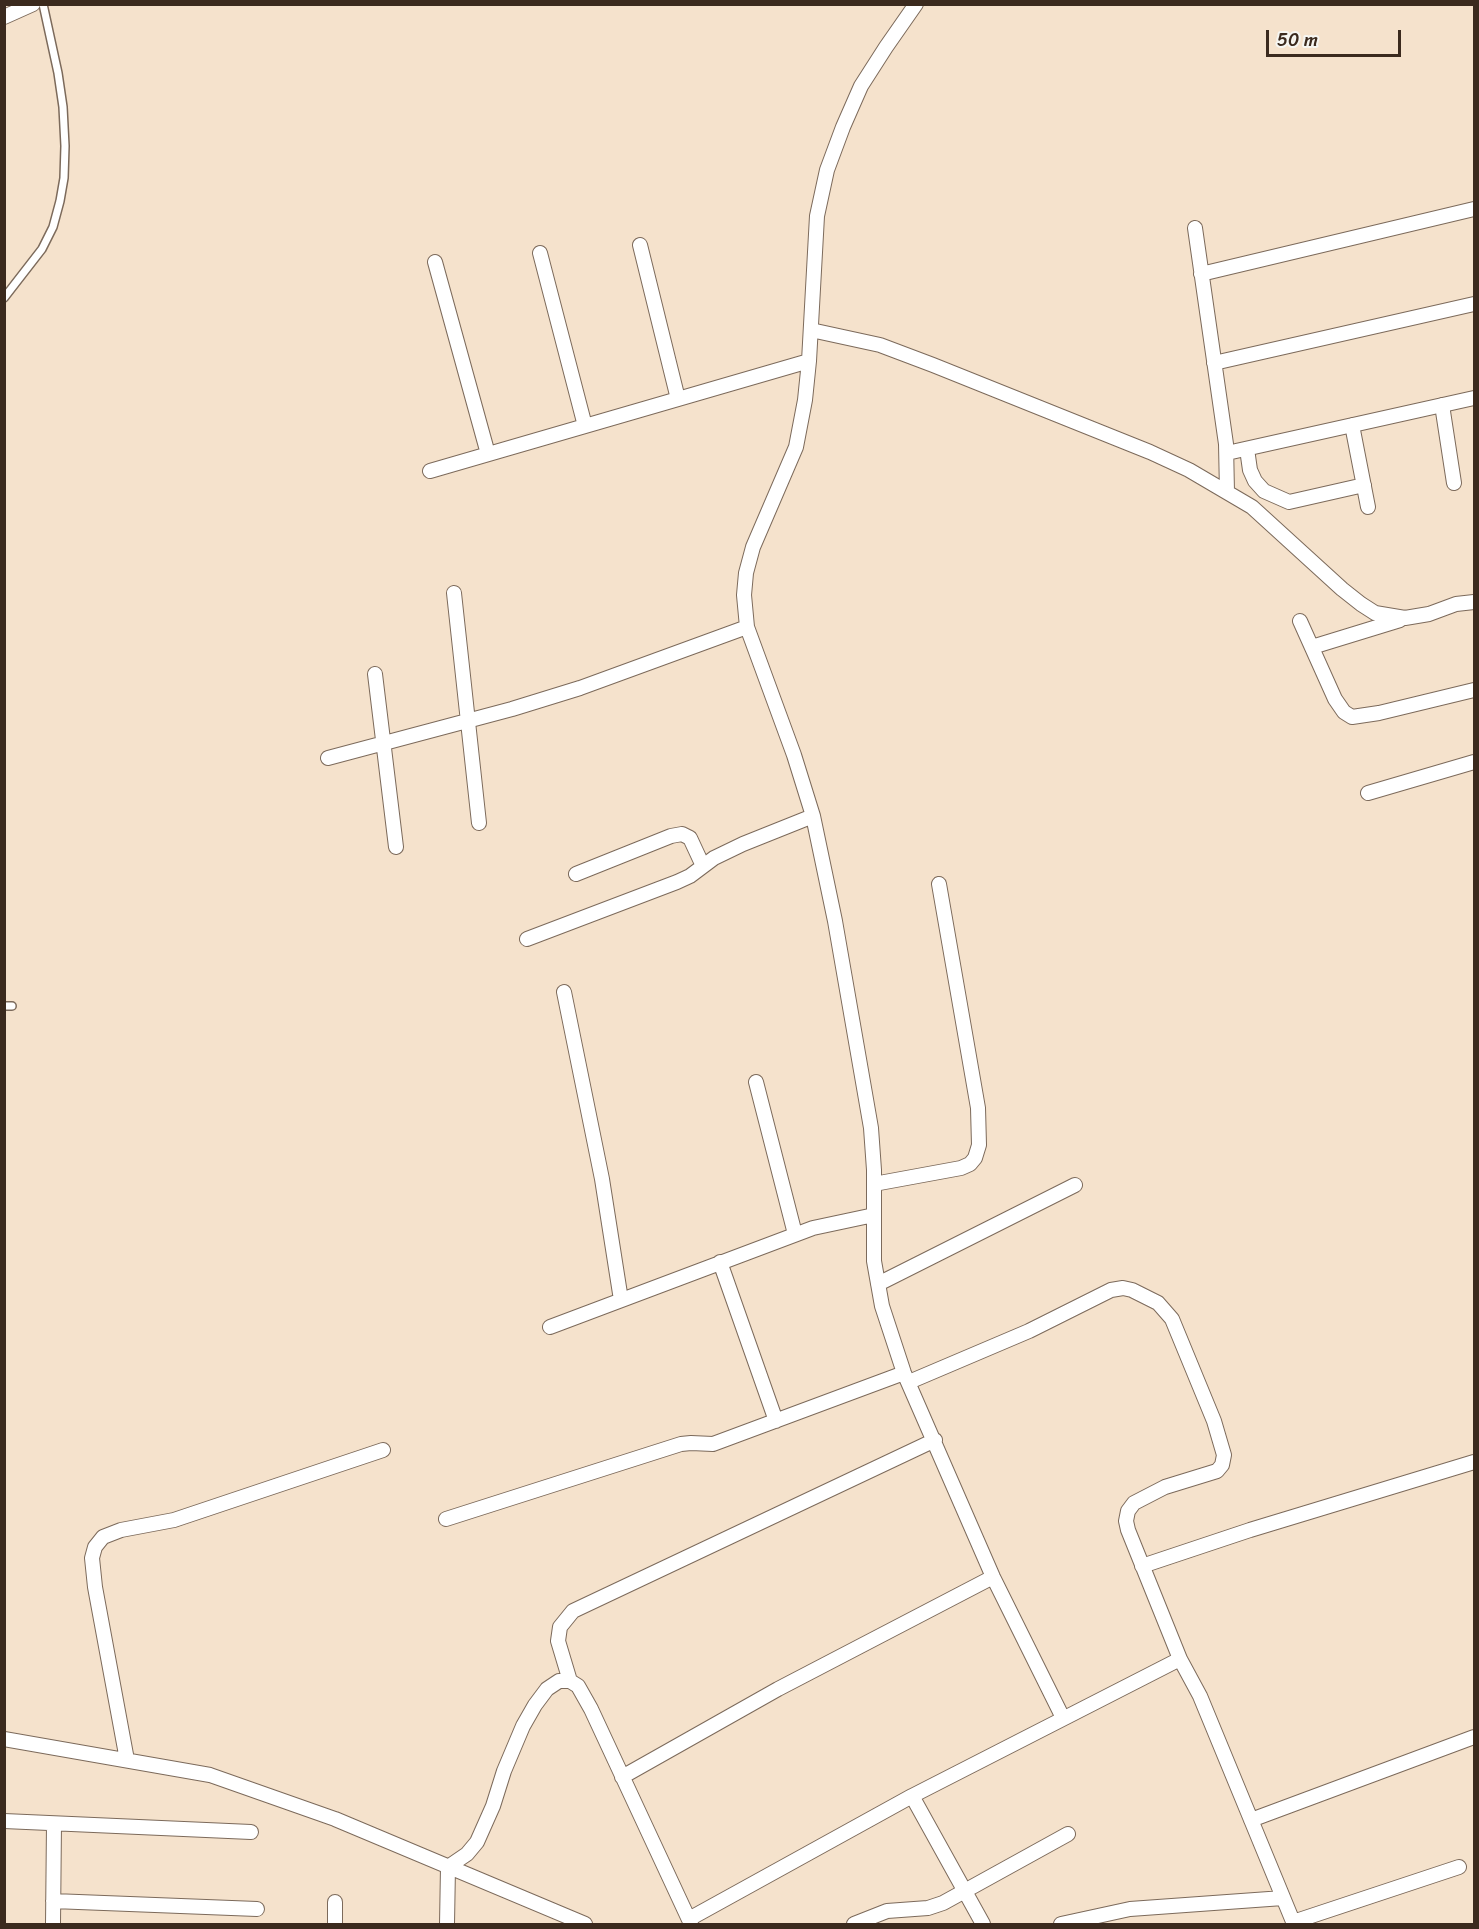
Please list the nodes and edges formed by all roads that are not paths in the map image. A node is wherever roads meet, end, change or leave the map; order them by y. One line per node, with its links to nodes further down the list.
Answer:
1 (33, 4): 4 (street)
2 (43, 4): 11 (lane)
3 (916, 4): 13 (street)
4 (4, 17)
5 (1474, 209): 10 (street)
6 (1195, 228): 10 (street)
7 (640, 245): 17 (street)
8 (540, 253): 20 (street)
9 (435, 262): 23 (street)
10 (1202, 274): 15 (street)
11 (4, 298)
12 (1474, 304): 15 (street)
13 (811, 330): 14 (street); 27 (street)
14 (809, 361): 17 (street); 33 (street)
15 (1214, 363): 22 (street)
16 (1474, 398): 18 (street)
17 (678, 399): 20 (street)
18 (1442, 405): 19 (street); 25 (street)
19 (1352, 425): 21 (street); 26 (street)
20 (585, 426): 23 (street)
21 (1247, 449): 22 (street); 26 (street)
22 (1227, 453): 27 (street)
23 (488, 454): 24 (street)
24 (430, 471)
25 (1454, 483)
26 (1364, 485): 28 (street)
27 (1227, 492): 31 (street)
28 (1368, 507)
29 (454, 593): 37 (street)
30 (1474, 602): 31 (street)
31 (1405, 618): 34 (street)
32 (1300, 621): 34 (street)
33 (747, 627): 37 (street); 42 (street)
34 (1312, 647): 36 (street)
35 (375, 674): 38 (street)
36 (1474, 690)
37 (467, 721): 38 (street); 43 (street)
38 (382, 743): 39 (street); 44 (street)
39 (328, 758)
40 (1474, 762): 41 (street)
41 (1368, 793)
42 (813, 816): 45 (street); 51 (street)
43 (478, 823)
44 (396, 847)
45 (703, 866): 46 (street); 48 (street)
46 (576, 874)
47 (939, 884): 51 (street)
48 (527, 939)
49 (564, 992): 57 (street)
50 (756, 1082): 54 (street)
51 (874, 1184): 53 (street)
52 (1075, 1185): 56 (street)
53 (874, 1215): 54 (street); 56 (street)
54 (795, 1234): 55 (street)
55 (720, 1262): 57 (street); 60 (street)
56 (878, 1284): 59 (street)
57 (621, 1300): 58 (street)
58 (550, 1327)
59 (907, 1377): 60 (street); 61 (street); 65 (street)
60 (776, 1421): 64 (street)
61 (935, 1440): 66 (street); 68 (street)
62 (383, 1450): 72 (street)
63 (1474, 1462): 65 (street)
64 (446, 1519)
65 (1142, 1566): 67 (street)
66 (993, 1577): 69 (street); 73 (street)
67 (1180, 1659): 69 (street); 75 (street)
68 (570, 1681): 73 (street); 80 (street)
69 (1063, 1718): 74 (street)
70 (1474, 1737): 75 (street)
71 (4, 1738): 72 (street)
72 (127, 1760): 80 (street)
73 (622, 1778): 88 (street)
74 (912, 1796): 82 (street); 88 (street)
75 (1251, 1820): 83 (street)
76 (4, 1821): 77 (street)
77 (54, 1824): 78 (street); 84 (street)
78 (251, 1832)
79 (1068, 1834): 82 (street)
80 (448, 1867): 87 (street); 92 (street)
81 (1459, 1867): 89 (street)
82 (964, 1891): 94 (street); 95 (street)
83 (1283, 1898): 89 (street); 96 (street)
84 (53, 1901): 86 (street); 90 (street)
85 (335, 1902): 91 (street)
86 (257, 1909)
87 (554, 1918): 93 (street)
88 (690, 1922)
89 (1294, 1923)
90 (53, 1924)
91 (335, 1924)
92 (447, 1924)
93 (585, 1924)
94 (854, 1924)
95 (983, 1924)
96 (1061, 1924)

